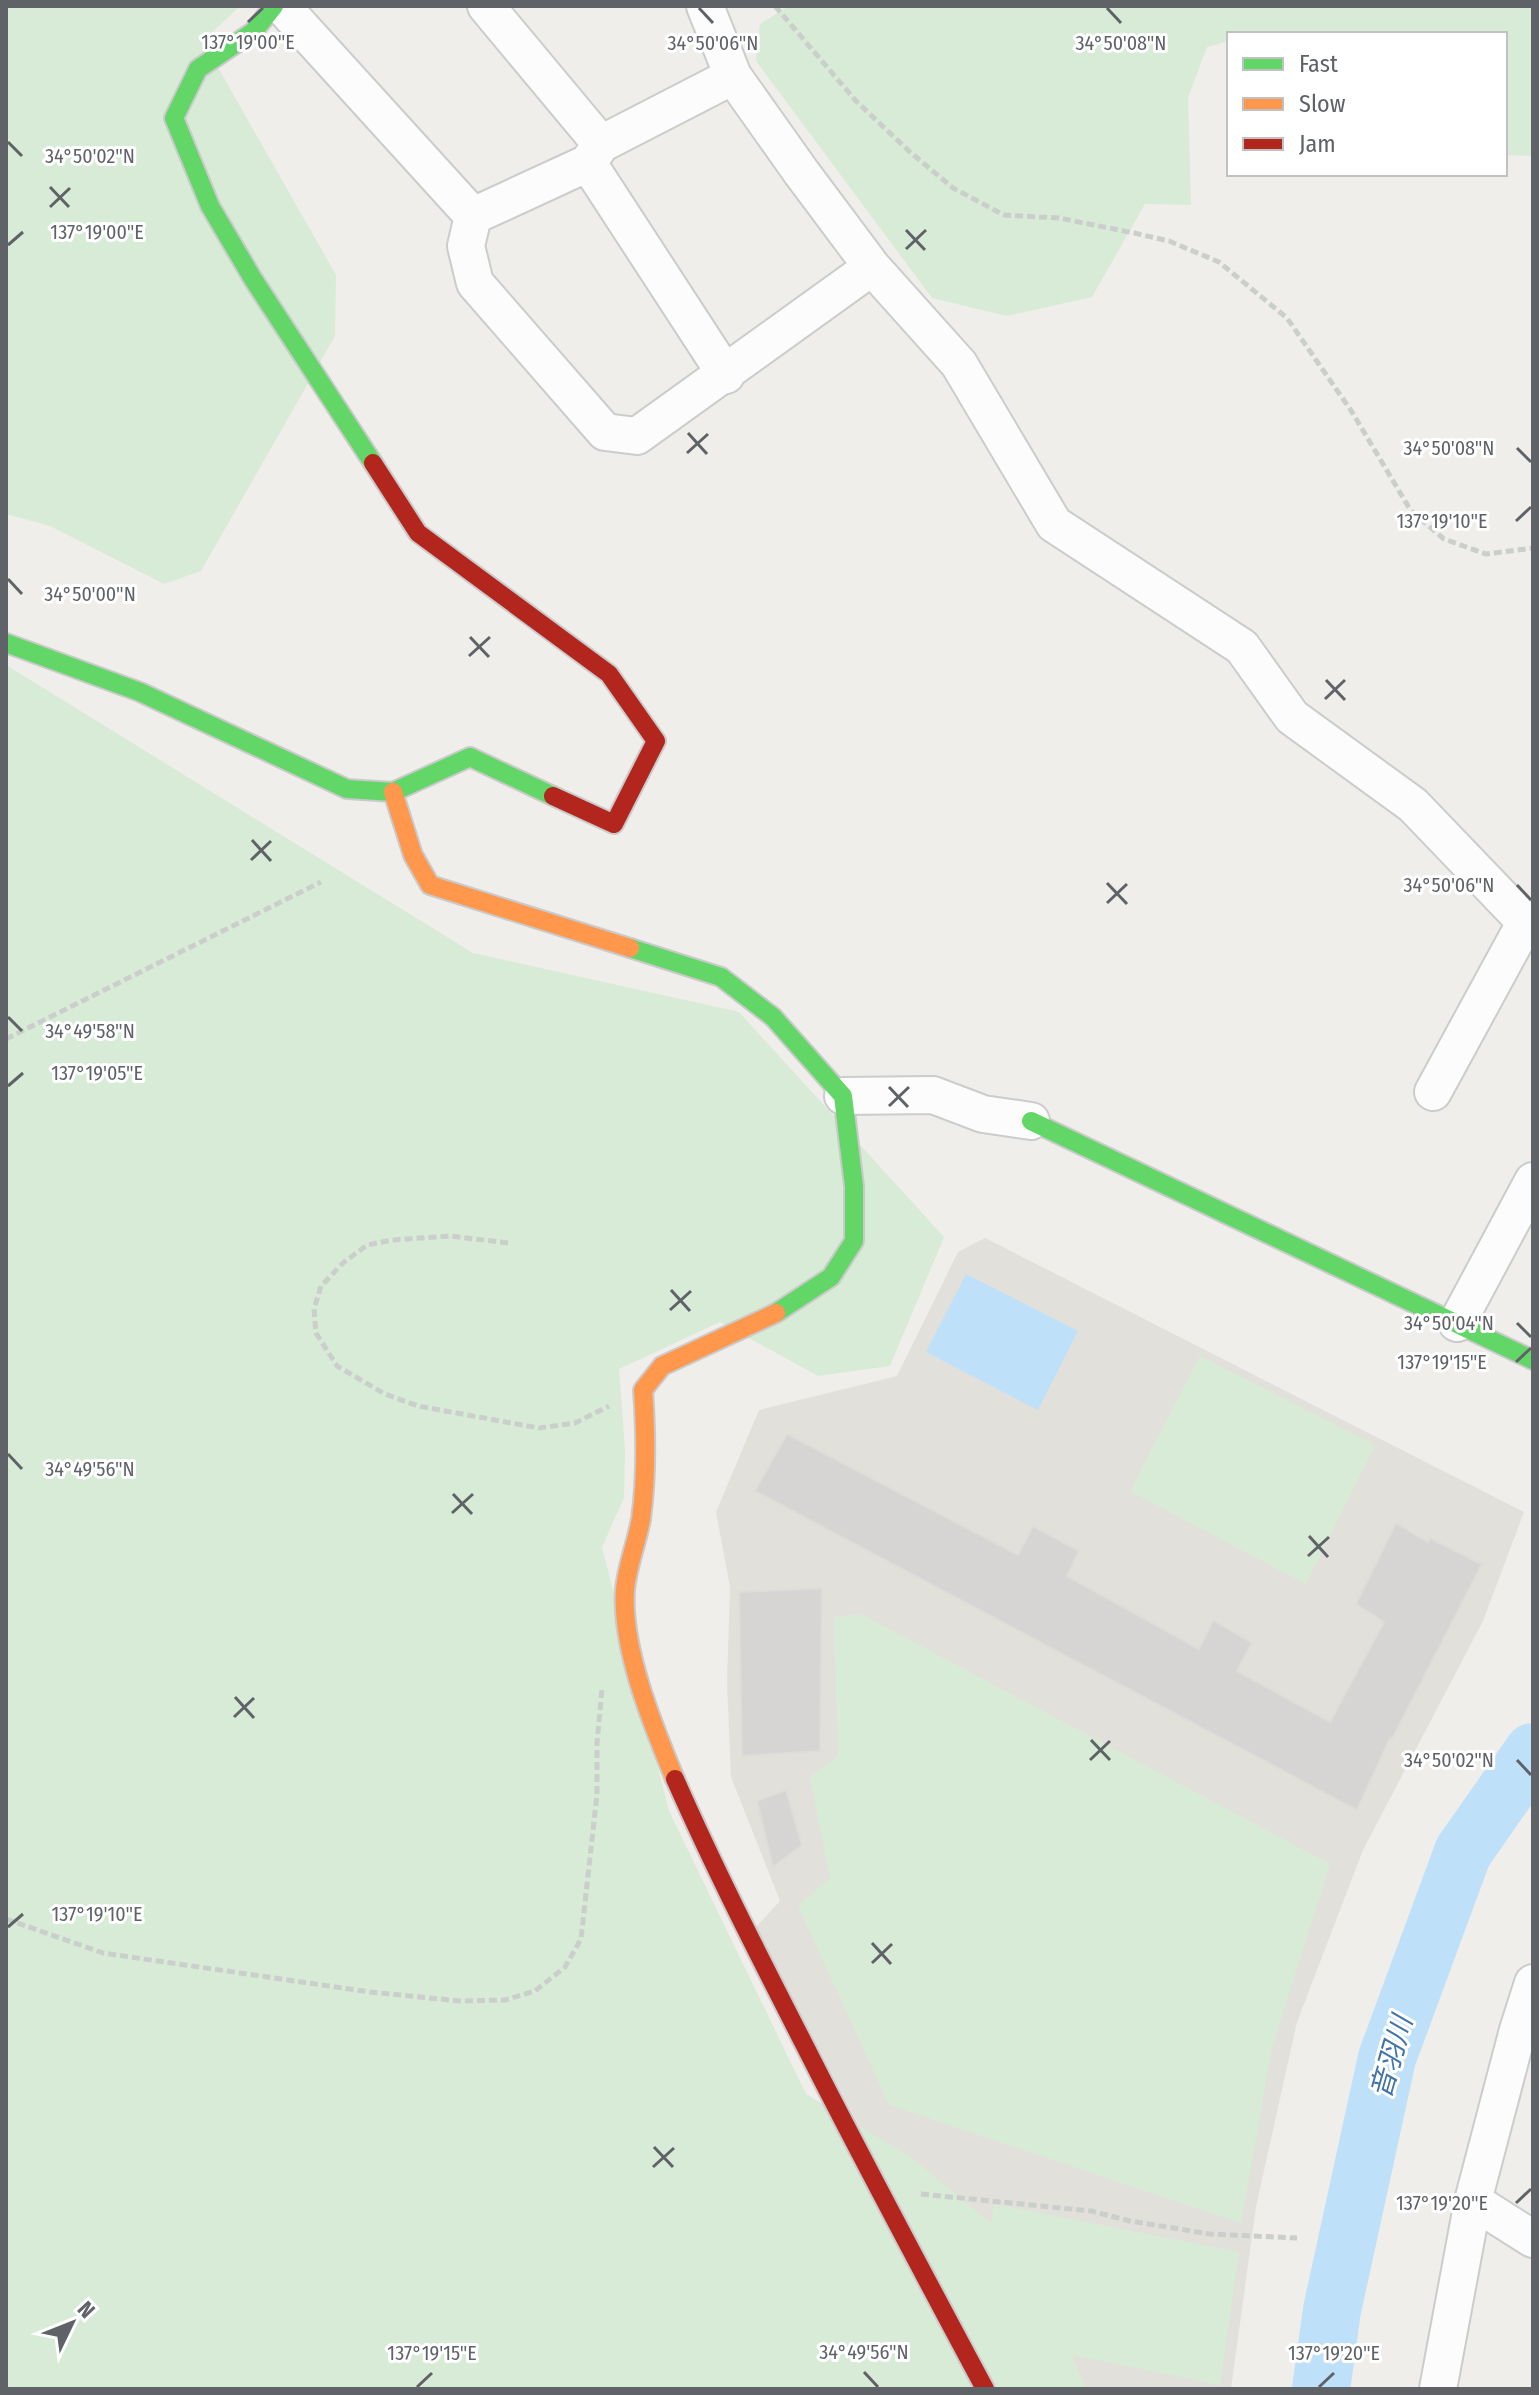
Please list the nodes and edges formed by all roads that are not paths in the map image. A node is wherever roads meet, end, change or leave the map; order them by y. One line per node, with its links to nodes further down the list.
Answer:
1 (274, 6): 11 (street)
2 (282, 6): 7 (street)
3 (486, 6): 6 (street)
4 (705, 6): 5 (street)
5 (733, 76): 6 (street); 8 (street)
6 (595, 153): 7 (street); 9 (street)
7 (473, 216): 9 (street)
8 (872, 267): 9 (street); 12 (street)
9 (726, 375)
10 (6, 643): 11 (street)
11 (393, 792): 14 (street)
12 (1529, 927): 13 (street)
13 (1433, 1092)
14 (843, 1096): 15 (street); 24 (street)
15 (1031, 1121): 17 (street)
16 (1533, 1181): 17 (street)
17 (1457, 1323): 18 (street)
18 (1533, 1360)
19 (1533, 1983): 20 (street)
20 (1525, 2035): 21 (street)
21 (1473, 2201): 22 (street); 23 (street)
22 (1533, 2239)
23 (1446, 2385)
24 (985, 2389)

